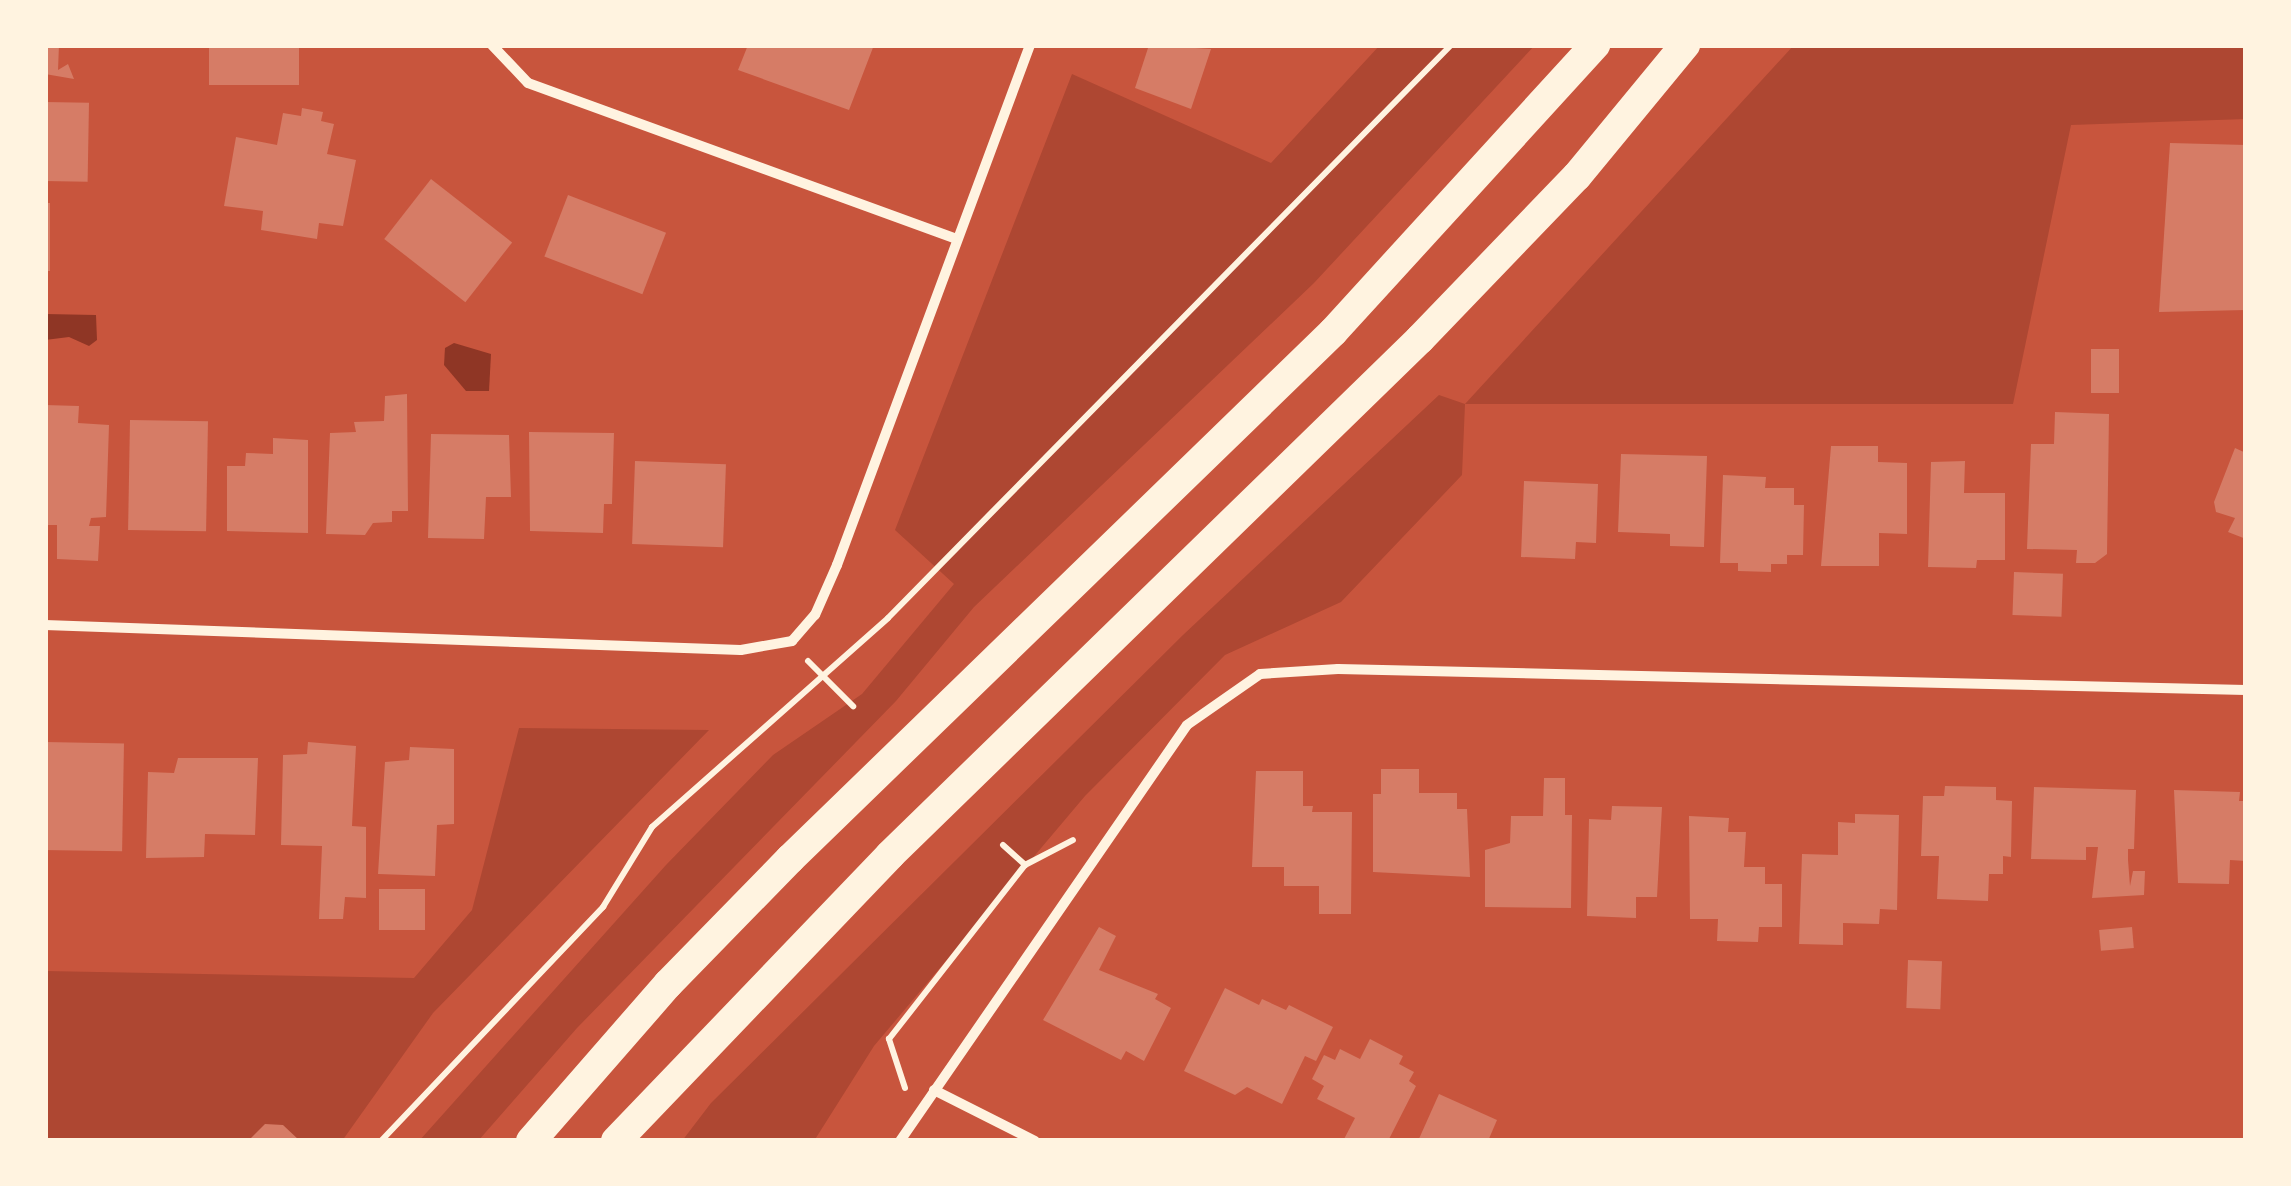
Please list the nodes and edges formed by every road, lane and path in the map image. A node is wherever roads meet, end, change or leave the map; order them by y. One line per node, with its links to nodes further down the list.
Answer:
1 (492, 45): 6 (street)
2 (1030, 45): 6 (street)
3 (1451, 45): 8 (path)
4 (1594, 45): 17 (highway)
5 (1685, 45): 18 (highway)
6 (955, 238): 7 (street)
7 (45, 626)
8 (819, 674): 10 (path); 16 (path)
9 (2246, 690): 11 (street)
10 (853, 706)
11 (1119, 816): 13 (path); 14 (street)
12 (1003, 845): 13 (path)
13 (1025, 865): 15 (path)
14 (934, 1090): 15 (street); 20 (street)
15 (926, 1102): 19 (street)
16 (381, 1141)
17 (531, 1141)
18 (616, 1141)
19 (900, 1141)
20 (1035, 1141)

